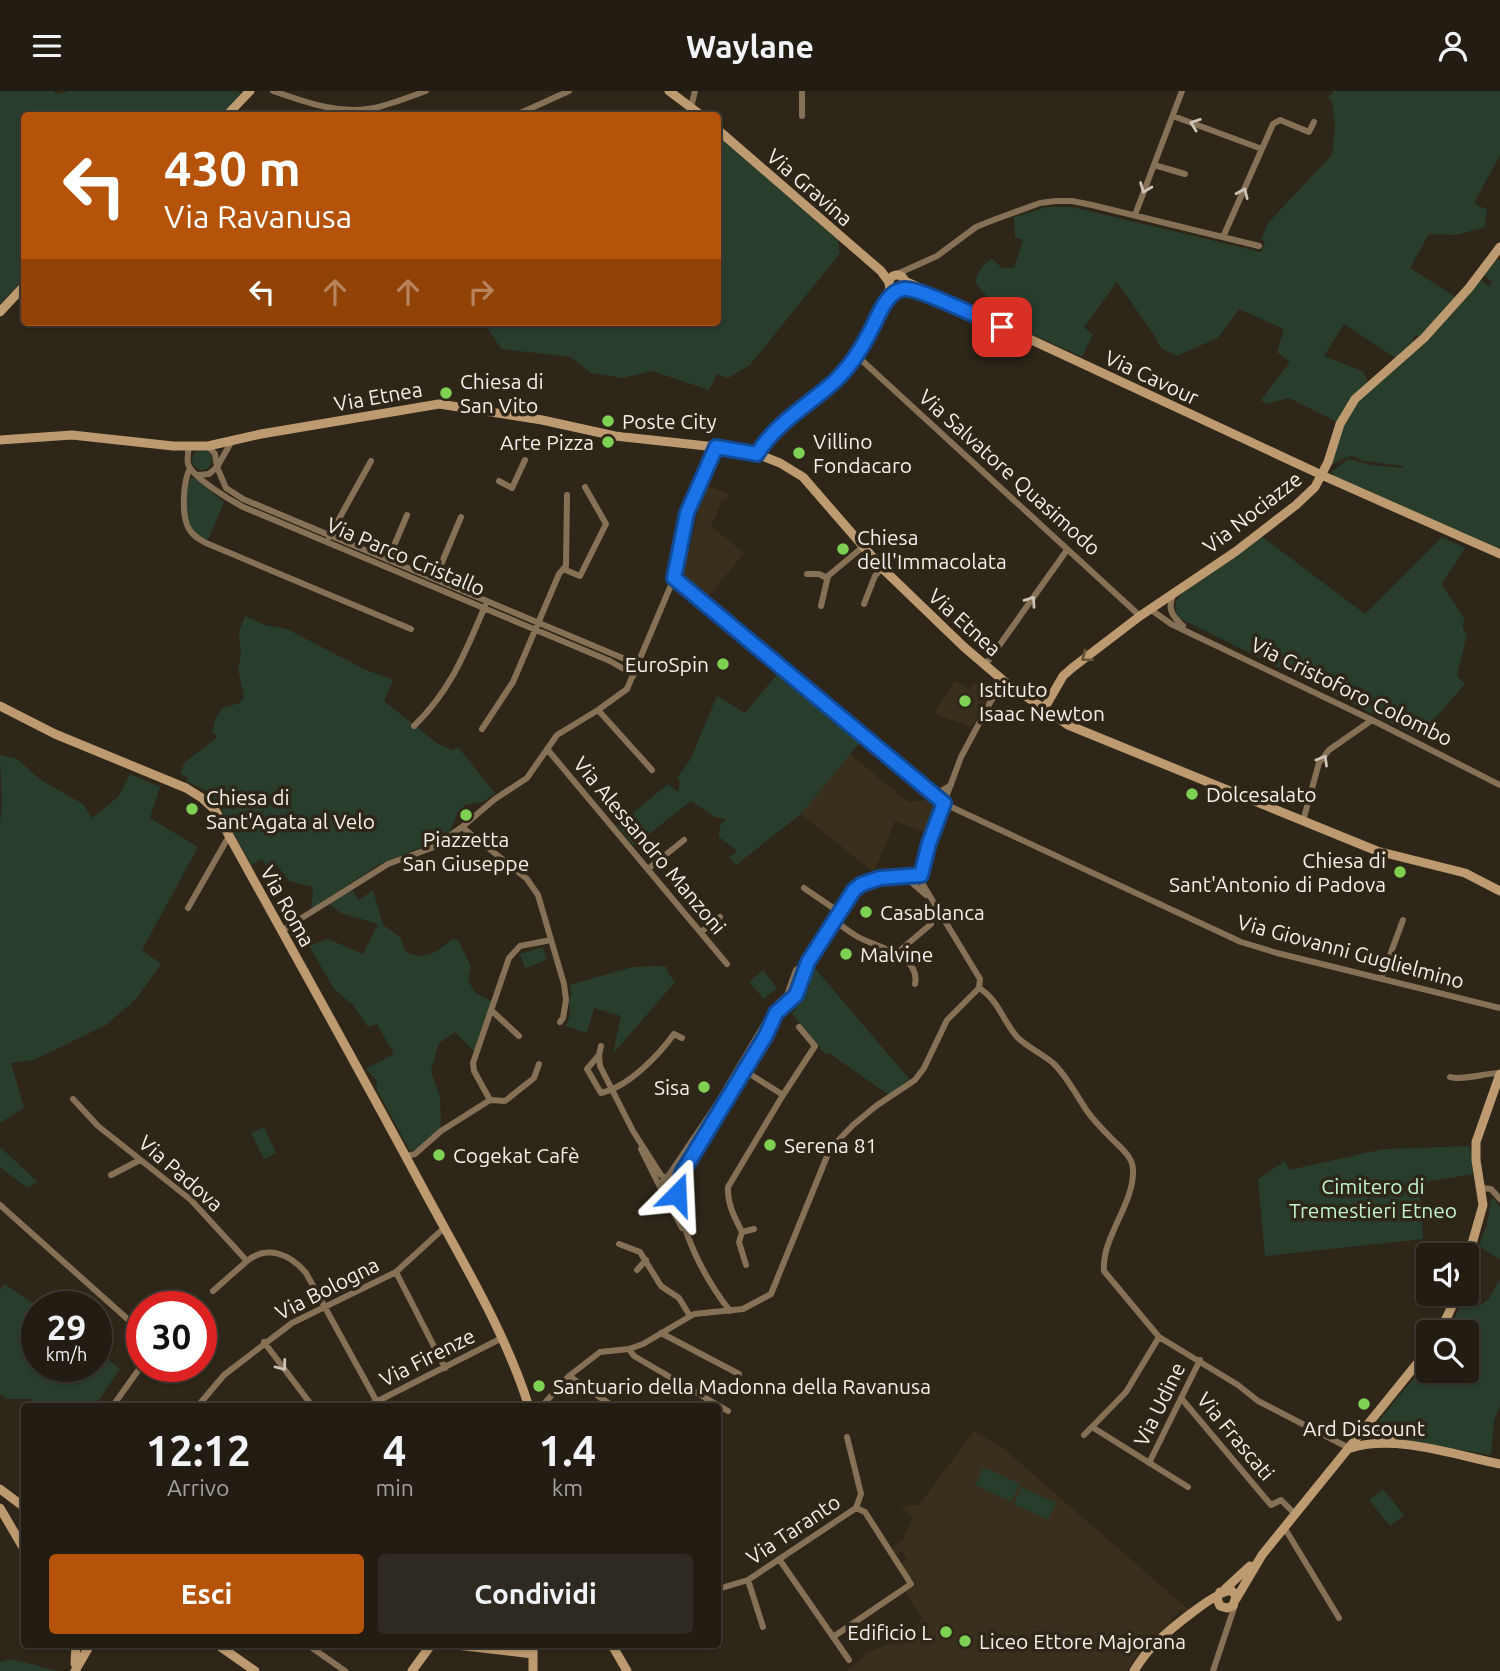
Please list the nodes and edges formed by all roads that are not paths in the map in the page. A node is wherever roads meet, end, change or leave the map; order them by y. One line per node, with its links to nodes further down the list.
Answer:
1 (250, 91): 10 (main road)
2 (273, 91): 3 (street)
3 (426, 91)
4 (569, 91): 11 (street)
5 (669, 91): 9 (main road)
6 (695, 91): 9 (street)
7 (802, 91): 14 (street)
8 (1182, 91): 13 (street)
9 (691, 107): 12 (main road)
10 (231, 112)
11 (523, 112)
12 (697, 112)
13 (1173, 115): 17 (street, one-way to 13); 18 (street)
14 (802, 116)
15 (1314, 121): 17 (street)
16 (721, 133): 24 (main road, Via Gravina)
17 (1262, 149): 21 (street, one-way to 17)
18 (1154, 165): 19 (street); 20 (street, one-way to 20)
19 (1185, 174)
20 (1135, 215): 21 (street); 24 (street)
21 (1223, 237): 22 (street)
22 (1259, 246)
23 (1500, 247): 39 (main road, Via Nociazze)
24 (897, 282): 27 (street); 39 (main road, Via Cavour)
25 (21, 289): 26 (main road)
26 (0, 312)
27 (856, 355): 33 (street); 48 (street, Via Salvatore Quasimodo)
28 (1, 440): 31 (main road, Via Etnea)
29 (232, 441): 30 (main road, Via Etnea); 32 (main road, Via Etnea); 36 (street)
30 (208, 446): 31 (main road, Via Etnea); 36 (street)
31 (189, 447): 37 (street)
32 (716, 447): 33 (main road, Via Etnea); 55 (street)
33 (757, 454): 47 (main road, Via Etnea)
34 (525, 460): 40 (street)
35 (371, 461): 46 (street)
36 (216, 467): 38 (street); 46 (street, Via Parco Cristallo)
37 (190, 468): 38 (street, Via Parco Cristallo); 64 (street)
38 (198, 475): 46 (street, Via Parco Cristallo)
39 (1322, 475): 49 (main road); 57 (main road, Via Nociazze)
40 (499, 481)
41 (584, 487): 52 (street)
42 (567, 495): 52 (street)
43 (407, 515): 50 (street)
44 (461, 517): 56 (street)
45 (889, 537): 47 (street)
46 (329, 539): 50 (street, Via Parco Cristallo); 58 (street, Via Parco Cristallo)
47 (865, 547): 51 (main road, Via Etnea); 54 (street)
48 (1067, 550): 62 (street, Via Salvatore Quasimodo); 67 (street, one-way to 48)
49 (1500, 554)
50 (388, 560): 56 (street, Via Parco Cristallo)
51 (882, 568): 59 (street); 67 (main road, Via Etnea)
52 (563, 569): 63 (street)
53 (807, 574): 54 (street)
54 (828, 576): 60 (street)
55 (674, 578): 66 (street); 80 (street, Via Giovanni Guglielmino)
56 (435, 579): 58 (street, Via Parco Cristallo)
57 (1165, 602): 61 (main road, Via Nociazze); 65 (street)
58 (485, 604): 63 (street, Via Parco Cristallo); 74 (street)
59 (864, 604)
60 (821, 606)
61 (1150, 609): 62 (main road, Via Nociazze); 65 (street, Via Cristoforo Colombo)
62 (1140, 616): 71 (main road, Via Nociazze, one-way to 71)
63 (537, 626): 66 (street, Via Parco Cristallo); 68 (street, Via Parco Cristallo); 75 (street)
64 (411, 629)
65 (1187, 630): 73 (street, Via Cristoforo Colombo)
66 (640, 661): 68 (street)
67 (986, 664): 69 (main road, Via Etnea)
68 (634, 675): 72 (street)
69 (1005, 682): 71 (main road, Via Etnea); 78 (street)
70 (0, 706): 84 (main road, Via Roma)
71 (1044, 709): 82 (main road, Via Etnea)
72 (598, 710): 76 (street); 77 (street)
73 (1371, 720): 79 (street, Via Cristoforo Colombo); 82 (street, one-way to 73)
74 (414, 726)
75 (482, 729)
76 (547, 749): 83 (street); 86 (street, Via Alessandro Manzoni)
77 (652, 770)
78 (951, 785): 80 (street); 81 (street)
79 (1500, 785)
80 (927, 790): 81 (street, Via Giovanni Guglielmino)
81 (944, 803): 87 (street); 103 (street, Via Giovanni Guglielmino)
82 (1303, 821): 90 (main road, Via Etnea)
83 (462, 827): 98 (street); 100 (street)
84 (229, 837): 92 (street); 98 (main road, Via Roma)
85 (684, 840): 86 (street)
86 (648, 869): 99 (street, Via Alessandro Manzoni)
87 (921, 875): 88 (street); 91 (street)
88 (904, 876): 91 (street); 93 (street)
89 (804, 888): 93 (street)
90 (1500, 891)
91 (932, 900): 105 (street)
92 (188, 908)
93 (839, 912): 95 (street)
94 (720, 917): 99 (street)
95 (834, 920): 101 (street); 115 (street)
96 (1403, 920): 103 (street)
97 (931, 924): 101 (street)
98 (281, 931): 123 (main road, Via Roma)
99 (701, 932): 102 (street, Via Alessandro Manzoni)
100 (551, 940): 107 (street); 108 (street)
101 (897, 953): 104 (street)
102 (727, 964)
103 (1381, 979): 106 (street, Via Giovanni Guglielmino)
104 (915, 984)
105 (979, 988): 145 (street); 149 (street)
106 (1500, 1008)
107 (491, 1010): 110 (street); 121 (street)
108 (560, 1022)
109 (799, 1027): 119 (street)
110 (519, 1036)
111 (682, 1038): 118 (street)
112 (601, 1046): 113 (street)
113 (598, 1055): 118 (street); 118 (street)
114 (539, 1064): 121 (street)
115 (742, 1069): 119 (street); 126 (street); 127 (street)
116 (1500, 1073): 117 (street); 128 (main road)
117 (1450, 1077)
118 (612, 1090): 122 (street)
119 (783, 1095): 134 (street)
120 (73, 1100): 124 (street, Via Padova)
121 (490, 1100): 123 (street)
122 (634, 1131): 126 (street); 129 (street)
123 (406, 1156): 132 (main road, Via Roma)
124 (140, 1160): 125 (street); 139 (street, Via Padova)
125 (111, 1175)
126 (667, 1178): 127 (street); 129 (street)
127 (677, 1188): 129 (street); 135 (street)
128 (1482, 1188): 130 (street); 136 (main road)
129 (662, 1190): 135 (street)
130 (1500, 1199)
131 (0, 1205): 147 (street)
132 (444, 1228): 142 (street, Via Bologna); 150 (main road, Via Roma)
133 (754, 1229): 134 (street)
134 (742, 1232): 140 (street)
135 (689, 1238): 145 (street)
136 (1473, 1243)
137 (619, 1244): 138 (street)
138 (646, 1260): 141 (street); 146 (street)
139 (247, 1261): 143 (street); 144 (street)
140 (746, 1265)
141 (637, 1270)
142 (396, 1272): 144 (street, Via Bologna); 155 (street)
143 (213, 1291)
144 (324, 1306): 151 (street, Via Bologna); 160 (street)
145 (730, 1311): 146 (street)
146 (690, 1316): 148 (street)
147 (126, 1318)
148 (661, 1333): 152 (street); 156 (street)
149 (1159, 1336): 153 (street); 171 (street)
150 (502, 1338): 155 (street, Via Firenze); 164 (main road, Via Roma)
151 (264, 1342): 162 (street, Via Bologna); 163 (street, one-way to 163)
152 (629, 1349): 157 (street); 167 (street)
153 (1200, 1360): 159 (street, Via Udine); 178 (street)
154 (1416, 1365): 170 (main road)
155 (445, 1369): 160 (street, Via Firenze)
156 (739, 1374)
157 (569, 1376): 165 (street); 166 (street)
158 (130, 1382): 161 (street)
159 (1181, 1398): 179 (street, Via Udine); 187 (street, Via Frascati)
160 (377, 1402)
161 (115, 1403)
162 (200, 1403)
163 (310, 1403)
164 (528, 1403)
165 (545, 1403)
166 (608, 1403)
167 (714, 1403)
168 (721, 1407): 169 (street)
169 (728, 1411)
170 (1371, 1421): 172 (main road); 175 (main road)
171 (1092, 1427): 173 (street); 179 (street)
172 (1362, 1432): 175 (main road); 176 (main road); 178 (main road)
173 (1084, 1434)
174 (846, 1437): 185 (street, Via Taranto)
175 (1384, 1438): 177 (main road)
176 (1370, 1442): 177 (main road); 178 (main road)
177 (1406, 1445): 180 (main road)
178 (1349, 1448): 187 (main road)
179 (1149, 1463): 181 (street)
180 (1500, 1464)
181 (1188, 1487)
182 (0, 1489): 183 (main road)
183 (21, 1504)
184 (21, 1505): 186 (main road)
185 (856, 1508): 191 (street, Via Taranto); 201 (street)
186 (2, 1512): 189 (main road)
187 (1295, 1514): 188 (main road)
188 (1284, 1527): 190 (main road); 197 (street)
189 (21, 1544)
190 (1262, 1555): 194 (main road); 195 (main road)
191 (779, 1559): 192 (street, Via Taranto); 201 (street)
192 (748, 1580): 193 (street, Via Taranto); 199 (street)
193 (721, 1588)
194 (1223, 1591): 195 (main road); 196 (main road); 198 (main road)
195 (1236, 1601): 196 (main road); 200 (street)
196 (1222, 1607): 198 (main road); 200 (street)
197 (1339, 1618)
198 (1184, 1621): 217 (main road)
199 (762, 1627)
200 (1226, 1633): 218 (street)
201 (833, 1637): 210 (street)
202 (76, 1648): 211 (main road)
203 (88, 1648): 211 (main road)
204 (222, 1648): 212 (main road)
205 (312, 1648): 213 (street)
206 (429, 1648): 214 (main road)
207 (514, 1648): 209 (main road)
208 (614, 1648): 216 (main road)
209 (533, 1649): 215 (main road)
210 (849, 1660)
211 (74, 1671)
212 (255, 1671)
213 (345, 1671)
214 (412, 1671)
215 (533, 1671)
216 (627, 1671)
217 (1134, 1671)
218 (1213, 1671)

